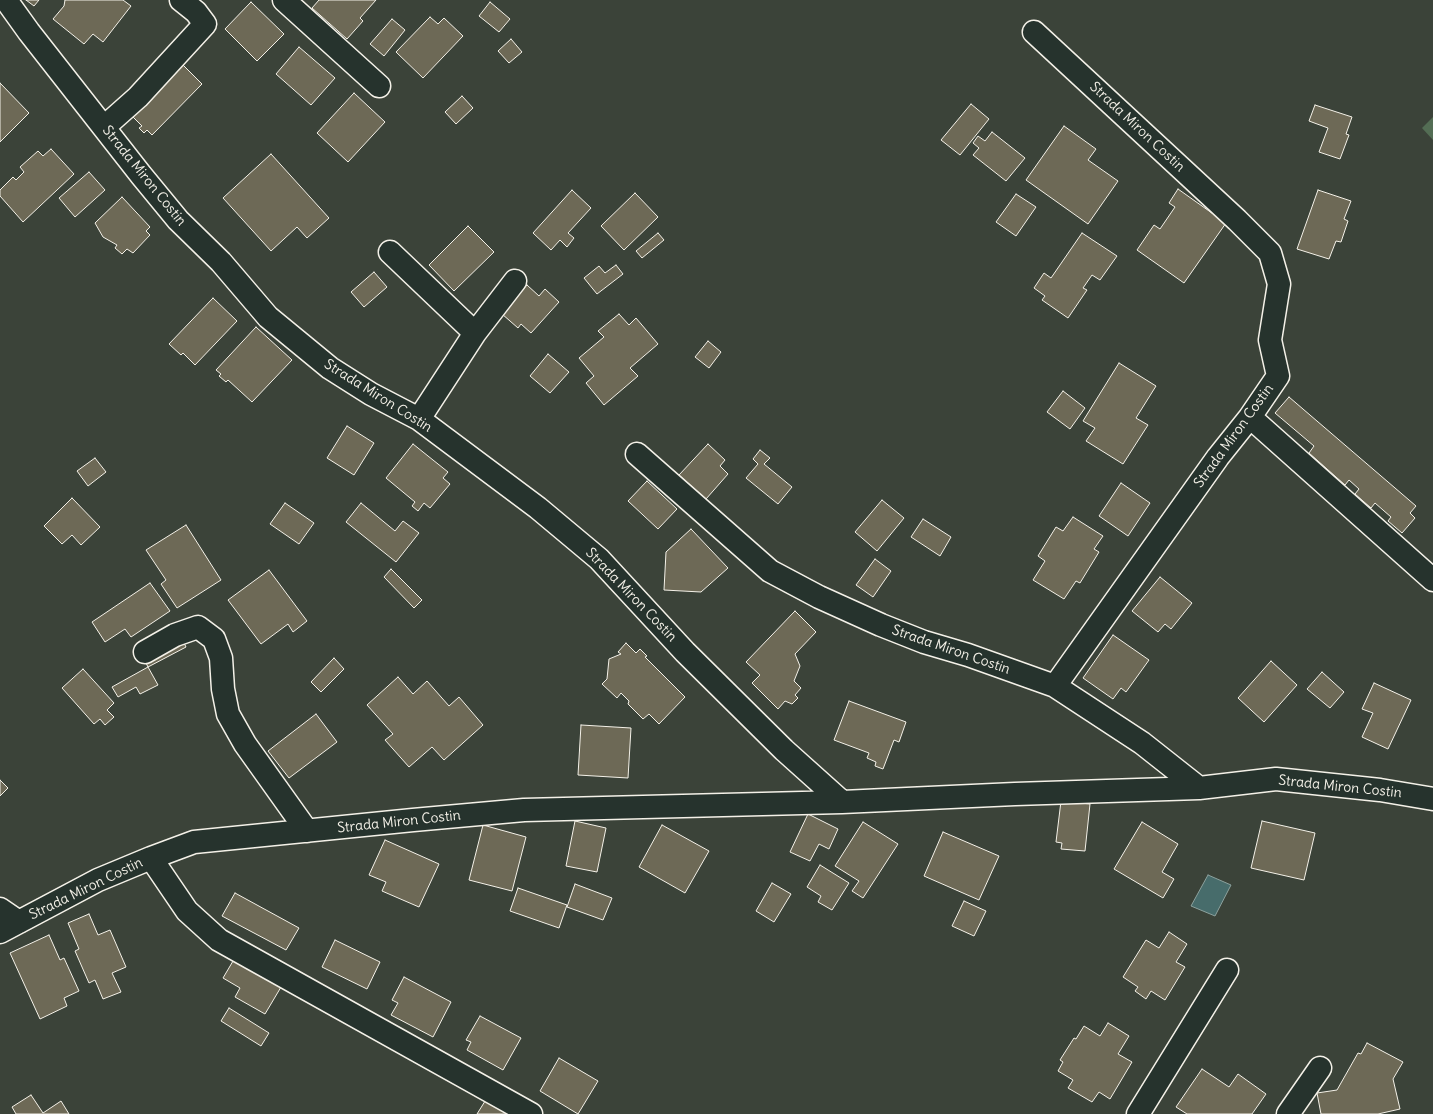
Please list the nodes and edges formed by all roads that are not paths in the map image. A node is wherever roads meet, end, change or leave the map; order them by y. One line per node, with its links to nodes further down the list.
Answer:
1 (6, 0): 6 (street, Strada Miron Costin)
2 (181, 0): 6 (street)
3 (284, 0): 5 (street)
4 (1034, 32): 10 (street, Strada Miron Costin)
5 (379, 86)
6 (103, 126): 11 (street, Strada Miron Costin)
7 (390, 252): 9 (street)
8 (515, 281): 9 (street)
9 (475, 333): 11 (street)
10 (1250, 417): 13 (street); 15 (street, Strada Miron Costin)
11 (420, 419): 18 (street, Strada Miron Costin)
12 (637, 454): 15 (street, Strada Miron Costin)
13 (1433, 580)
14 (145, 652): 19 (street)
15 (1055, 686): 16 (street, Strada Miron Costin)
16 (1199, 788): 17 (street, Strada Miron Costin); 18 (street, Strada Miron Costin)
17 (1433, 799)
18 (842, 802): 19 (street, Strada Miron Costin)
19 (308, 831): 20 (street, Strada Miron Costin)
20 (151, 858): 22 (street, Strada Miron Costin); 26 (street)
21 (0, 908): 22 (street)
22 (19, 922): 23 (street, Strada Miron Costin)
23 (0, 932)
24 (1228, 970): 27 (street)
25 (1320, 1068): 28 (street)
26 (531, 1114)
27 (1138, 1114)
28 (1288, 1114)

